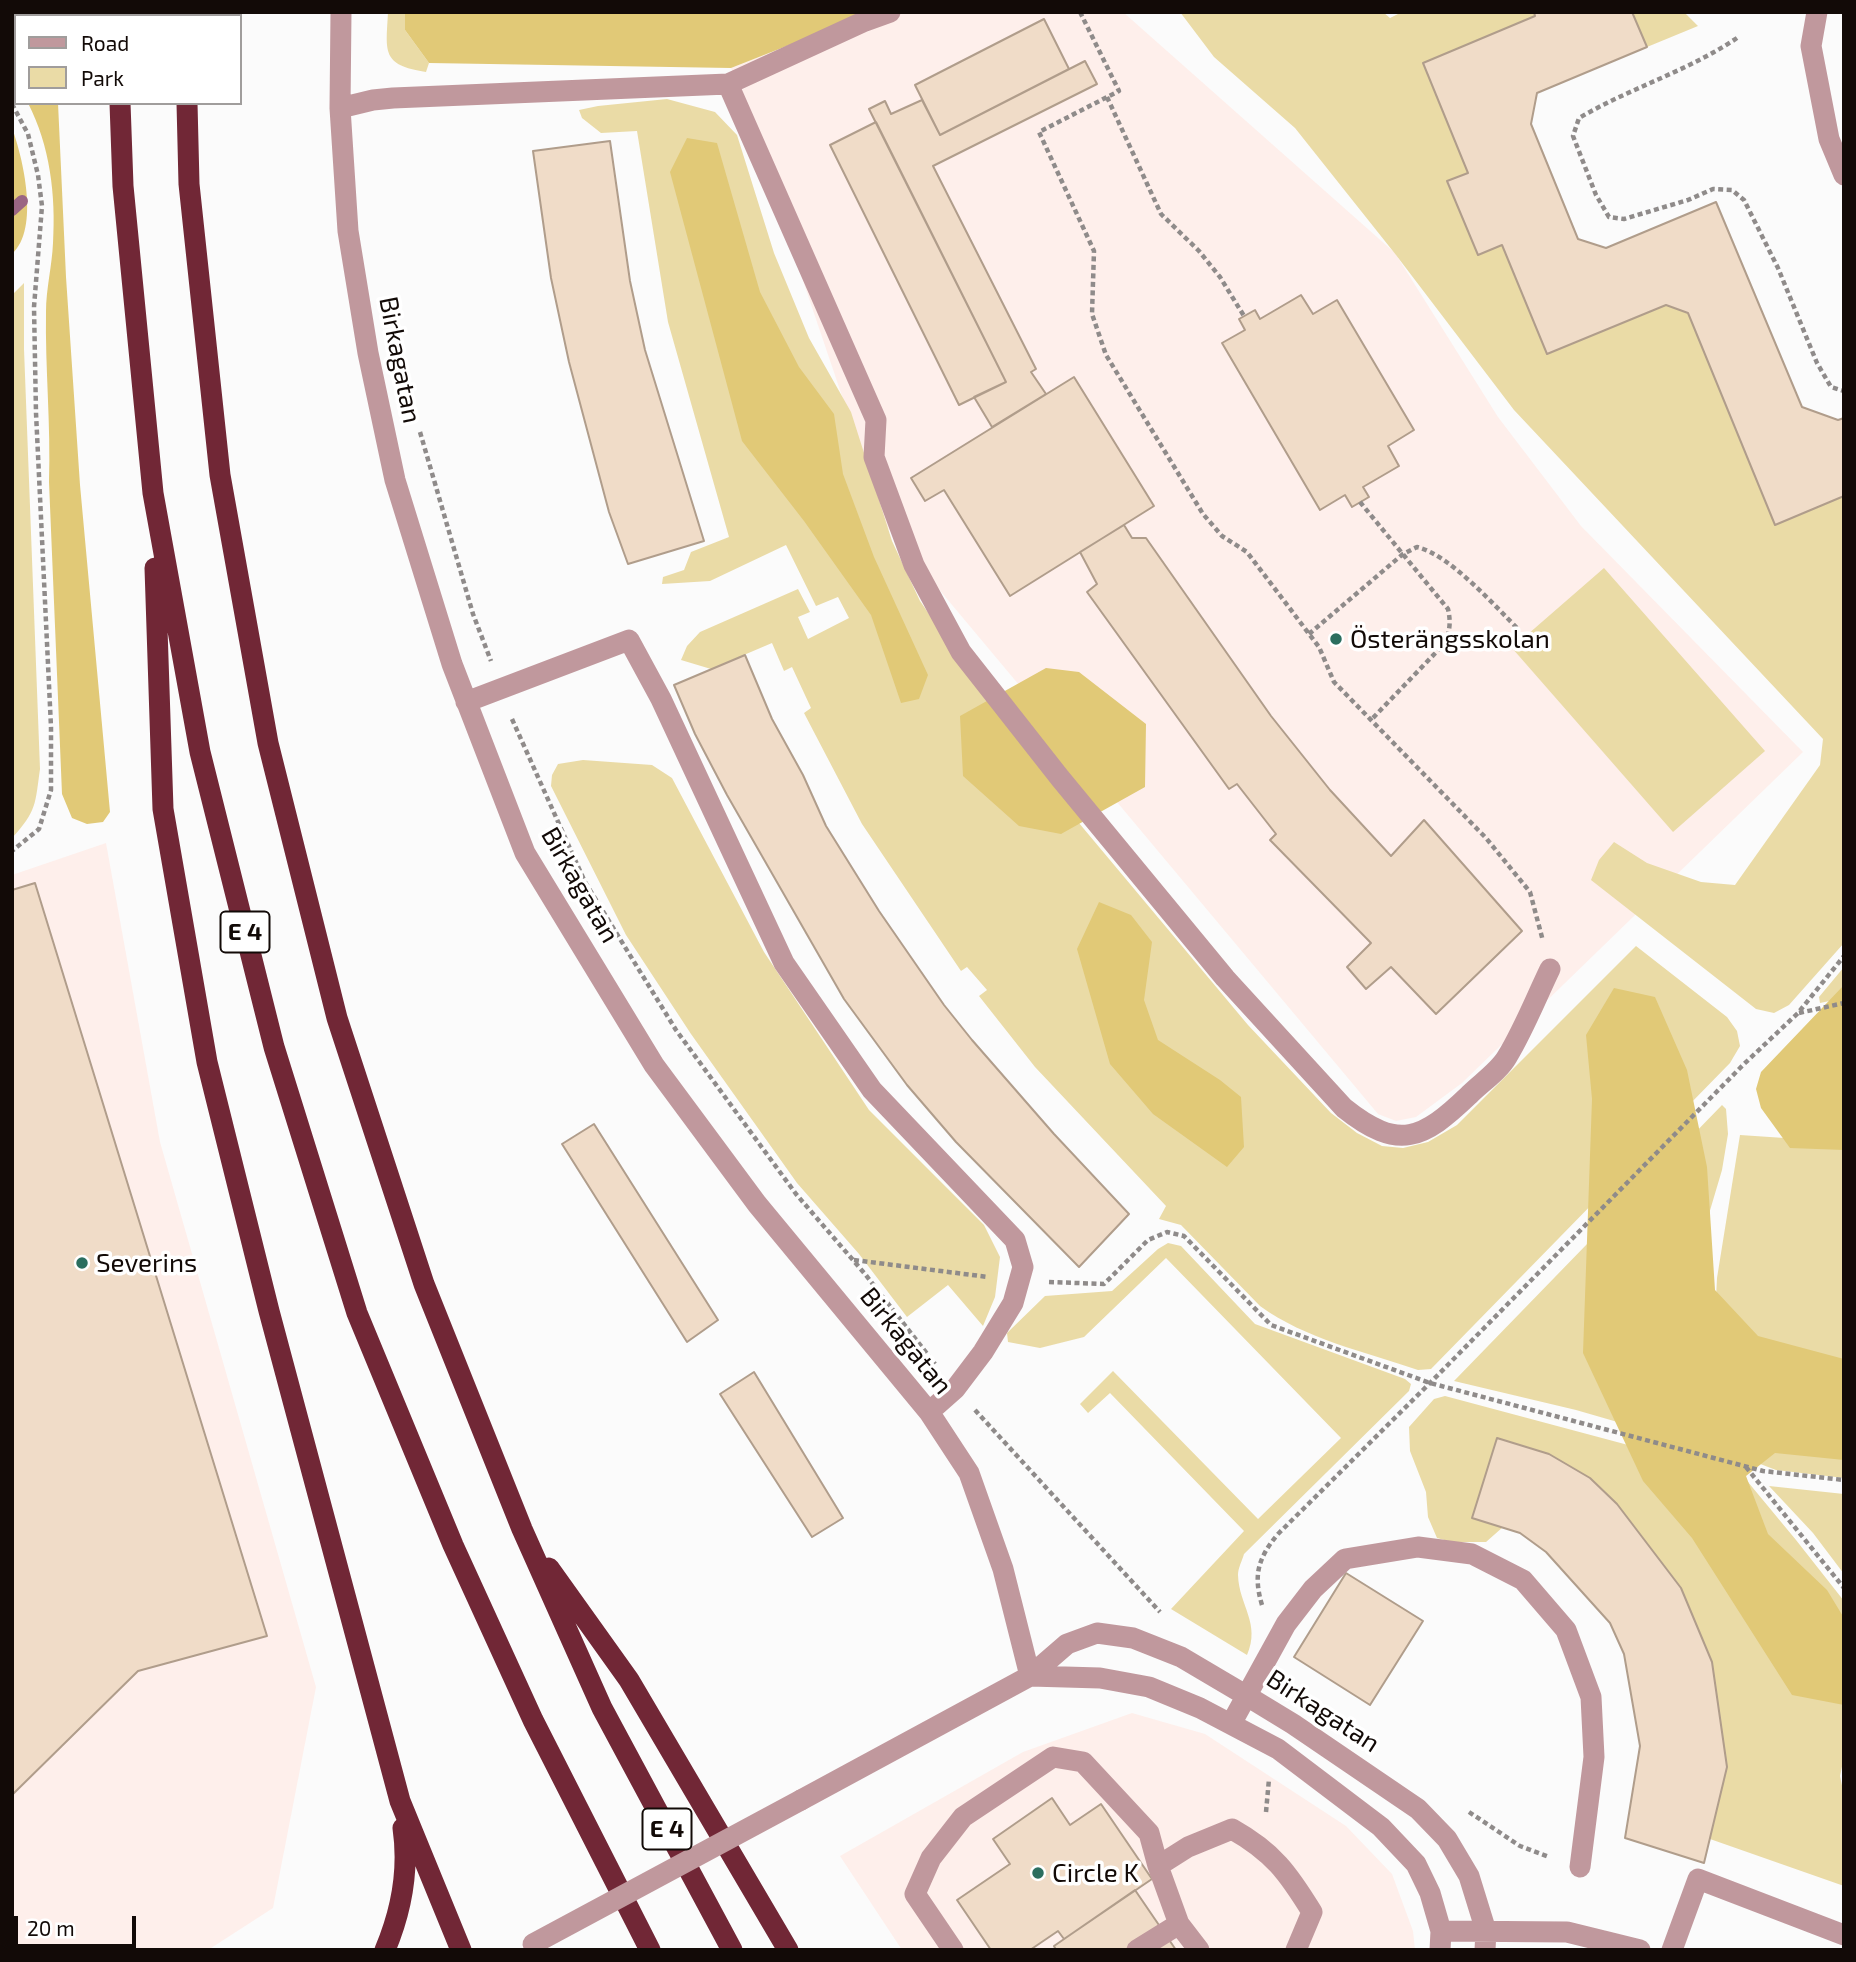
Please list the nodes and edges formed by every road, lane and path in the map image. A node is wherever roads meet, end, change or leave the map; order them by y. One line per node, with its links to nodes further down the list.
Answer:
1 (341, 12): 11 (street, Birkagatan)
2 (890, 12): 6 (street)
3 (1080, 12): 7 (path)
4 (1817, 12): 12 (street)
5 (1737, 38): 14 (path)
6 (728, 84): 11 (street); 24 (street)
7 (1107, 97): 13 (path); 19 (path)
8 (12, 104): 22 (path)
9 (120, 105): 15 (highway, E 4)
10 (187, 105): 35 (highway, E 4)
11 (340, 108): 20 (street, Birkagatan)
12 (1844, 175)
13 (1244, 316)
14 (1844, 391)
15 (153, 493): 42 (highway); 53 (highway, E 4)
16 (1360, 502): 17 (path)
17 (1403, 554): 18 (path); 19 (path); 21 (path)
18 (1519, 630)
19 (1309, 634): 21 (path)
20 (466, 702): 29 (street); 32 (street, Birkagatan)
21 (1371, 720): 24 (path)
22 (12, 851)
23 (1844, 956): 26 (path)
24 (1550, 969)
25 (1844, 1003): 26 (path)
26 (1798, 1013): 30 (path)
27 (676, 1030): 28 (path)
28 (854, 1260): 29 (path); 31 (path)
29 (1018, 1281): 30 (path); 31 (street)
30 (1430, 1383): 33 (path); 37 (path)
31 (955, 1389): 32 (street); 38 (path)
32 (929, 1412): 39 (street, Birkagatan)
33 (1746, 1467): 34 (path); 36 (path)
34 (1844, 1480)
35 (522, 1529): 54 (highway, E 4); 55 (highway)
36 (1844, 1588)
37 (1265, 1614)
38 (1167, 1616)
39 (1031, 1676): 40 (street, Birkagatan); 41 (street); 50 (street, bridge)
40 (1247, 1696): 41 (street); 45 (street); 49 (street, Birkagatan)
41 (1231, 1724): 48 (street)
42 (400, 1801): 51 (highway); 52 (highway)
43 (1464, 1809): 45 (path)
44 (1158, 1866): 46 (street); 56 (street); 59 (street)
45 (1580, 1867)
46 (1179, 1924): 57 (street); 58 (street)
47 (1844, 1935): 61 (street)
48 (1440, 1940): 49 (street)
49 (1486, 1941): 60 (street)
50 (528, 1947)
51 (385, 1950)
52 (461, 1950)
53 (650, 1950)
54 (733, 1950)
55 (788, 1950)
56 (953, 1950)
57 (1137, 1950)
58 (1199, 1950)
59 (1296, 1950)
60 (1640, 1950)
61 (1672, 1950)

